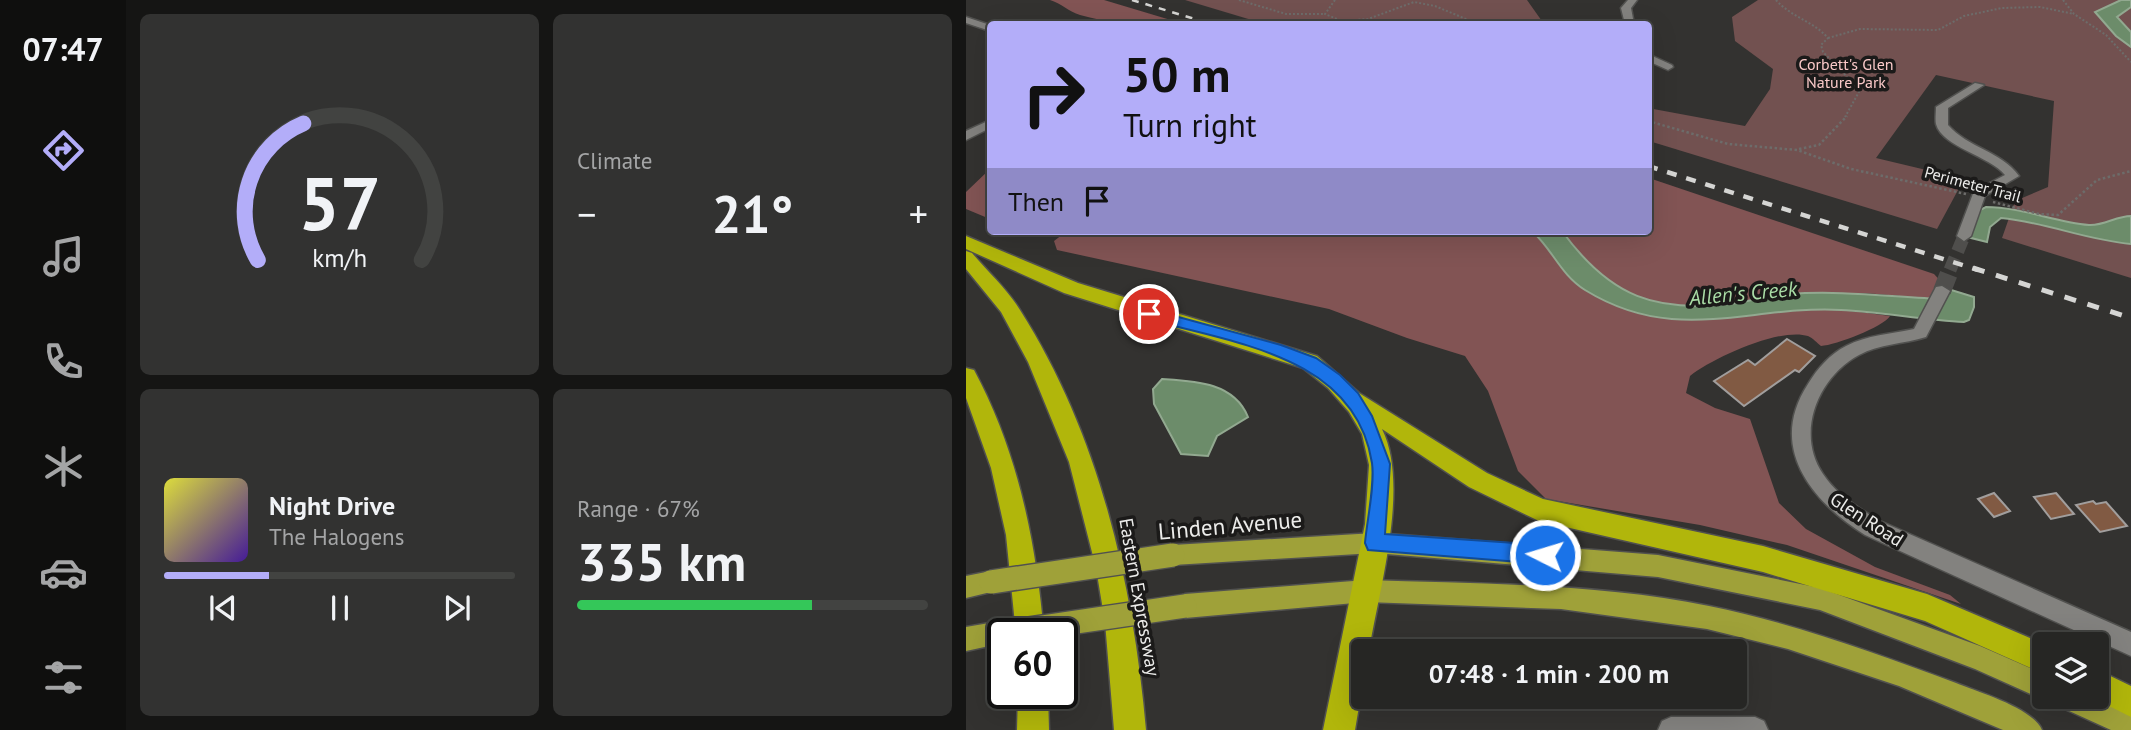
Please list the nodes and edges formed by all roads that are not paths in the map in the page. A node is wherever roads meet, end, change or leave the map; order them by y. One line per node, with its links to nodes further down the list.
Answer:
1 (1633, 0): 3 (street)
2 (966, 20): 4 (street)
3 (1629, 21)
4 (987, 27)
5 (1652, 59): 6 (street)
6 (1668, 66)
7 (1979, 85): 10 (street)
8 (987, 125): 9 (street)
9 (970, 130)
10 (1964, 236)
11 (966, 242): 15 (highway)
12 (966, 257): 30 (highway, Eastern Expressway)
13 (1941, 294): 21 (street, Glen Road)
14 (966, 376): 19 (highway)
15 (1352, 398): 16 (highway); 22 (highway)
16 (1375, 543): 17 (main road, Linden Avenue, bridge); 18 (highway); 23 (main road, Linden Avenue)
17 (966, 587)
18 (1366, 591): 20 (main road, bridge); 31 (highway); 34 (main road)
19 (1029, 618)
20 (966, 639)
21 (2131, 644)
22 (2032, 655)
23 (2032, 682)
24 (2109, 691): 25 (highway)
25 (2131, 702)
26 (1033, 709): 29 (highway)
27 (2094, 709): 28 (main road)
28 (2131, 726)
29 (1033, 730)
30 (1130, 730)
31 (1339, 730)
32 (1671, 730): 33 (street)
33 (1755, 730)
34 (2029, 730)

